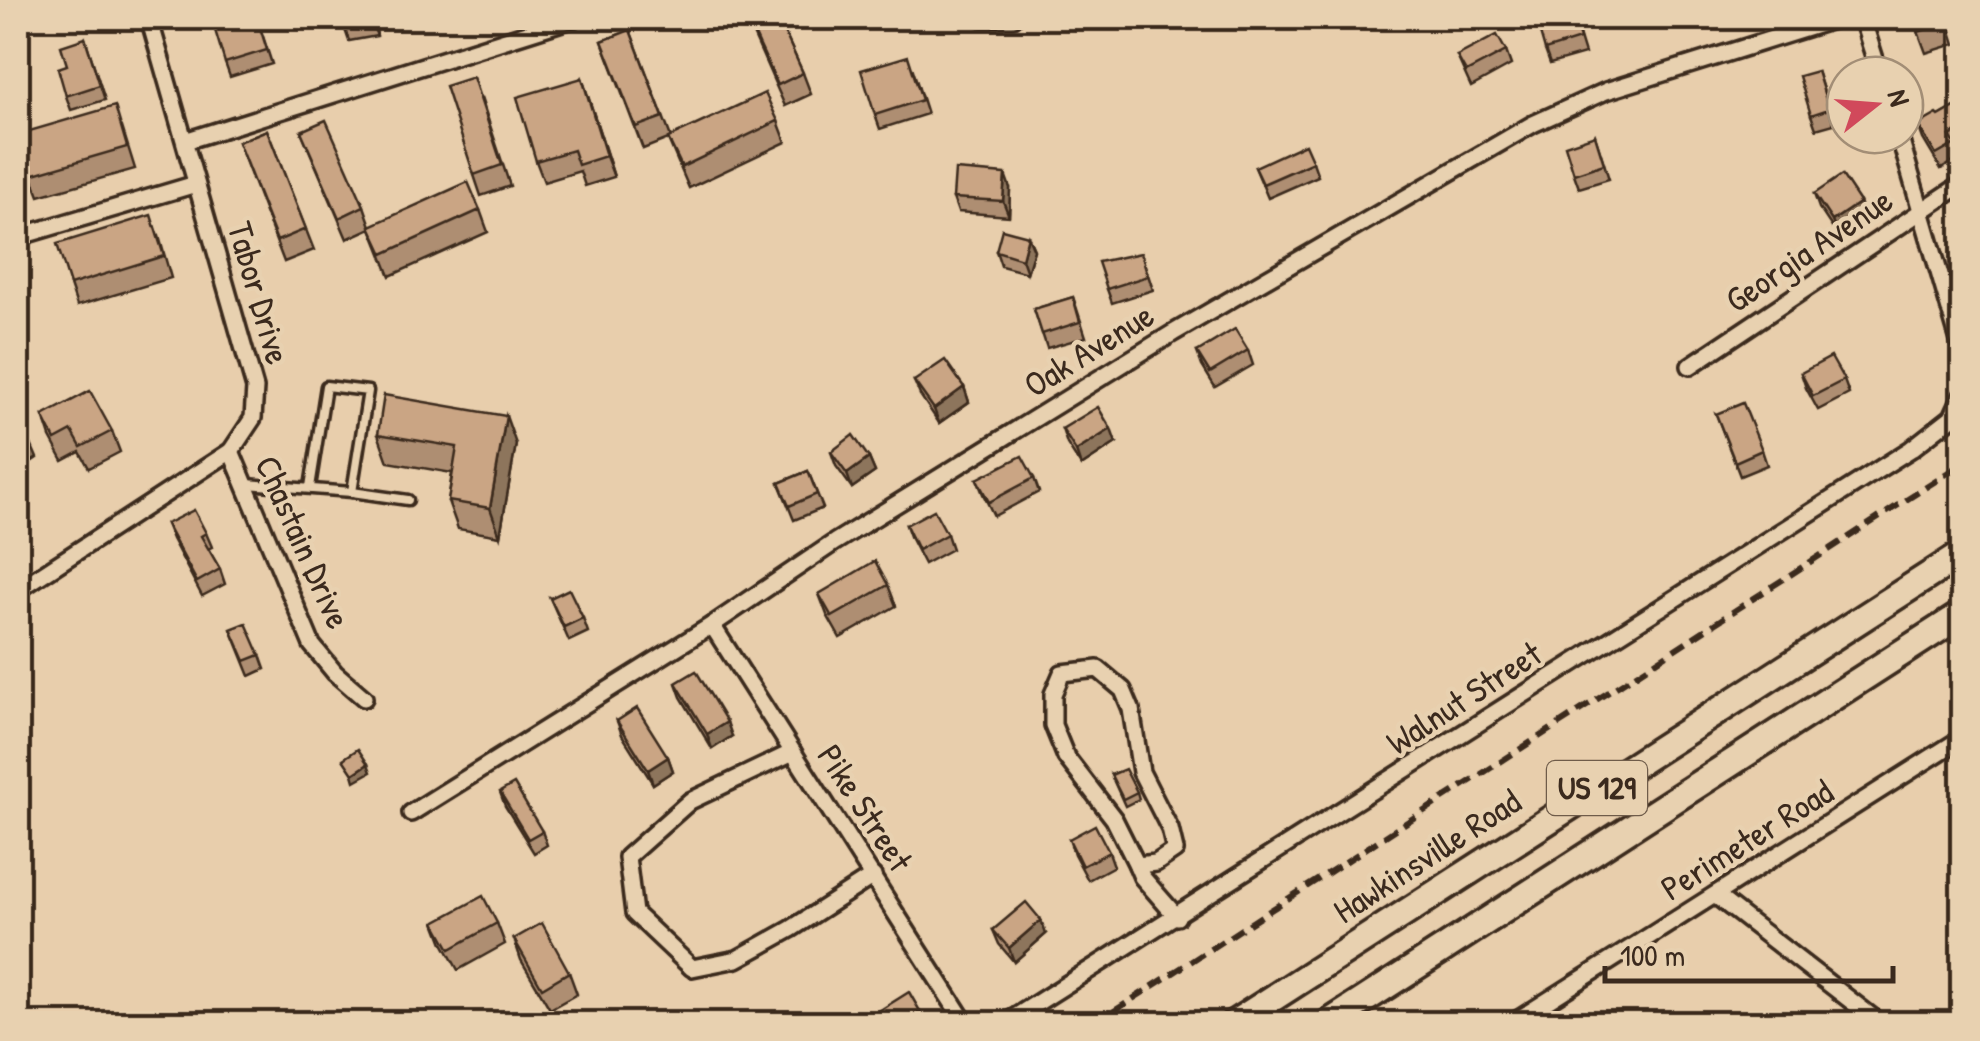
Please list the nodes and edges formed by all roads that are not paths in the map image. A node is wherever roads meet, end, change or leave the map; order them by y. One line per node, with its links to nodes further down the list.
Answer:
1 (148, 18): 8 (street, Tabor Drive)
2 (575, 18): 8 (street)
3 (982, 18): 4 (street)
4 (1012, 18)
5 (1839, 18): 25 (street, Oak Avenue)
6 (1862, 18): 7 (street)
7 (1874, 55)
8 (184, 140): 10 (street, Tabor Drive)
9 (1904, 155): 12 (street)
10 (196, 184): 13 (street); 17 (street, Tabor Drive)
11 (1962, 184): 12 (street, Georgia Avenue)
12 (1922, 210): 14 (street); 15 (street, Georgia Avenue)
13 (24, 235)
14 (1962, 351)
15 (1690, 366)
16 (1962, 395): 33 (street, Walnut Street)
17 (231, 451): 18 (street, Chastain Drive); 23 (street, Tabor Drive)
18 (246, 484): 19 (lane); 26 (street, Chastain Drive)
19 (310, 486): 20 (lane); 20 (lane)
20 (352, 492): 21 (lane)
21 (408, 500)
22 (1962, 554): 36 (main road, Hawkinsville Road / US 129)
23 (18, 590)
24 (1962, 614): 37 (main road, US 129)
25 (712, 625): 28 (street, Pike Street); 29 (street, Oak Avenue)
26 (364, 698)
27 (1962, 738): 32 (street, Perimeter Road)
28 (793, 752): 31 (street, Pike Street); 31 (street)
29 (411, 814)
30 (1138, 865): 30 (street); 33 (street)
31 (873, 876): 34 (street, Pike Street)
32 (1715, 895): 38 (street, Perimeter Road); 39 (street)
33 (1177, 917): 35 (street, Walnut Street)
34 (966, 1024)
35 (1004, 1024)
36 (1232, 1024)
37 (1327, 1024)
38 (1511, 1024)
39 (1881, 1024)

